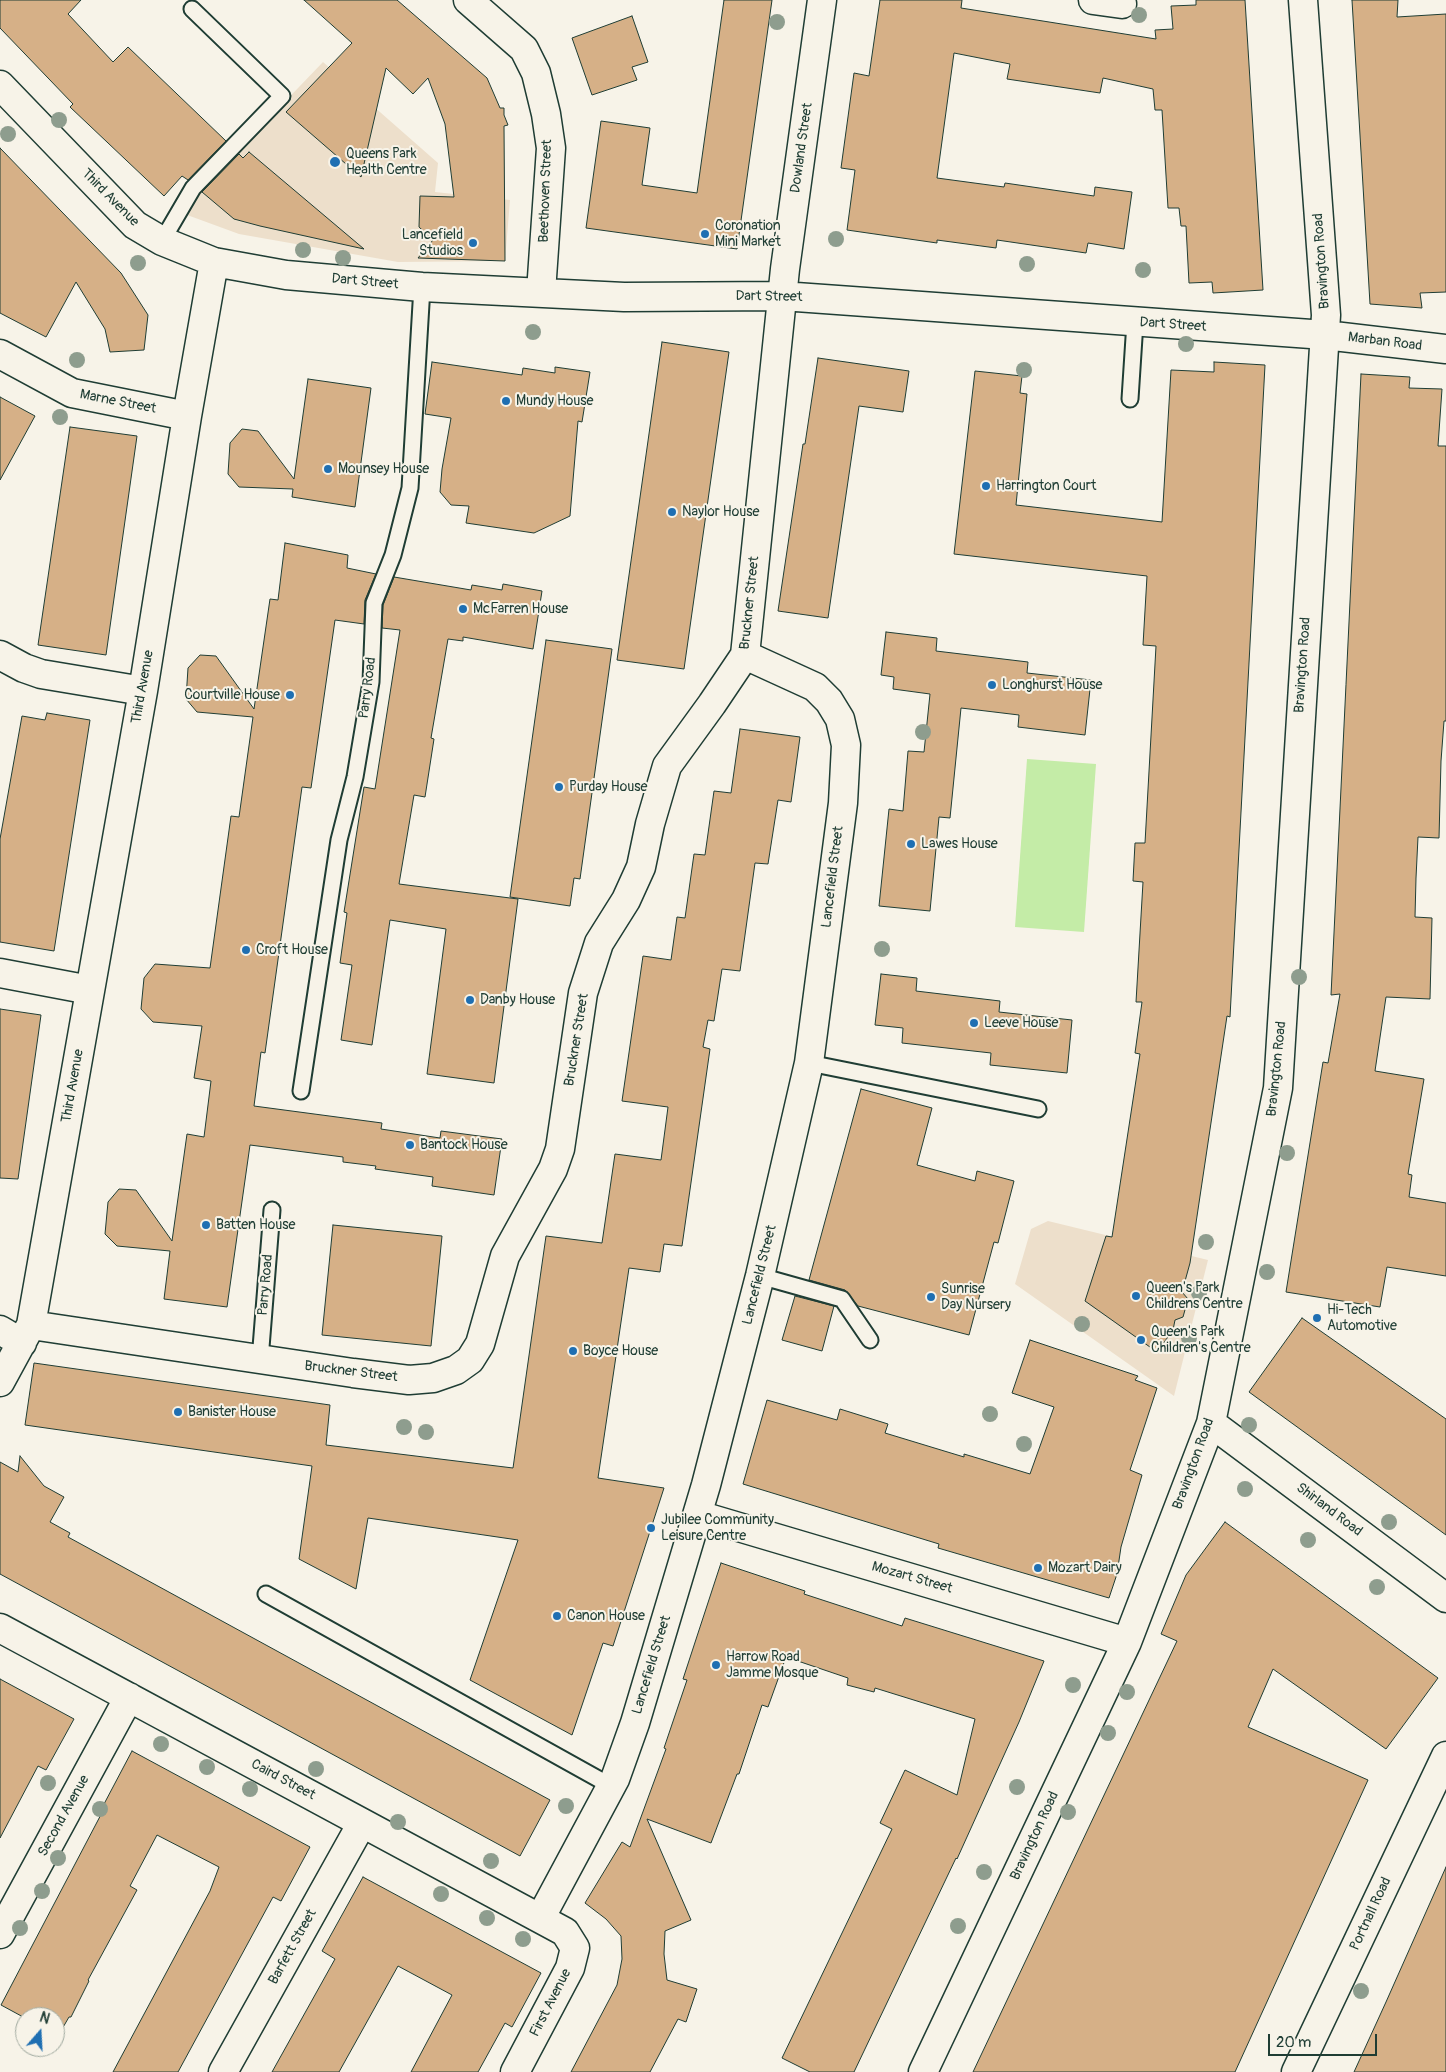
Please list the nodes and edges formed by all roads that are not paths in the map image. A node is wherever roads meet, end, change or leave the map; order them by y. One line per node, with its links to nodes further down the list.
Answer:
1 (468, 0): 11 (street, Beethoven Street)
2 (822, 0): 12 (street, Dowland Street)
3 (1093, 0): 5 (street)
4 (1302, 0): 14 (street, Bravington Road)
5 (1122, 4)
6 (192, 9): 8 (lane)
7 (0, 85): 8 (street, Third Avenue)
8 (162, 241): 9 (street, Third Avenue)
9 (214, 262): 10 (street, Dart Street); 18 (street, Third Avenue)
10 (422, 287): 11 (street, Dart Street); 25 (lane, Parry Road)
11 (541, 292): 12 (street, Dart Street)
12 (782, 296): 13 (street, Dart Street); 20 (street, Bruckner Street)
13 (1135, 322): 14 (street, Dart Street); 17 (lane)
14 (1325, 335): 15 (street, Marban Road); 33 (street, Bravington Road)
15 (1446, 349)
16 (0, 354): 18 (street, Marne Street)
17 (1130, 399)
18 (187, 416): 21 (street, Third Avenue)
19 (0, 655): 21 (street)
20 (745, 656): 24 (street, Lancefield Street); 31 (street, Bruckner Street)
21 (143, 691): 23 (street, Third Avenue)
22 (0, 974): 23 (street)
23 (90, 990): 29 (street, Third Avenue)
24 (809, 1063): 26 (lane); 28 (street, Lancefield Street)
25 (301, 1091)
26 (1038, 1109)
27 (272, 1210): 31 (lane, Parry Road)
28 (760, 1276): 30 (lane); 34 (street, Lancefield Street)
29 (18, 1333): 31 (street, Bruckner Street); 32 (street, Third Avenue)
30 (870, 1340)
31 (260, 1360)
32 (0, 1382)
33 (1211, 1423): 36 (street, Shirland Road); 38 (street, Bravington Road)
34 (698, 1515): 38 (street, Mozart Street); 41 (street, Lancefield Street)
35 (266, 1594): 41 (lane)
36 (1446, 1598)
37 (0, 1628): 39 (street, Caird Street)
38 (1127, 1642): 48 (street, Bravington Road)
39 (129, 1697): 42 (street, Caird Street); 45 (street, Second Avenue)
40 (1446, 1756): 49 (street, Portnall Road)
41 (611, 1786): 43 (street, Lancefield Street)
42 (362, 1823): 43 (street, Caird Street); 46 (street, Barfett Street)
43 (540, 1917): 44 (street, Caird Street)
44 (565, 1932): 47 (street, First Avenue)
45 (0, 1934)
46 (224, 2072)
47 (515, 2072)
48 (923, 2072)
49 (1296, 2072)

